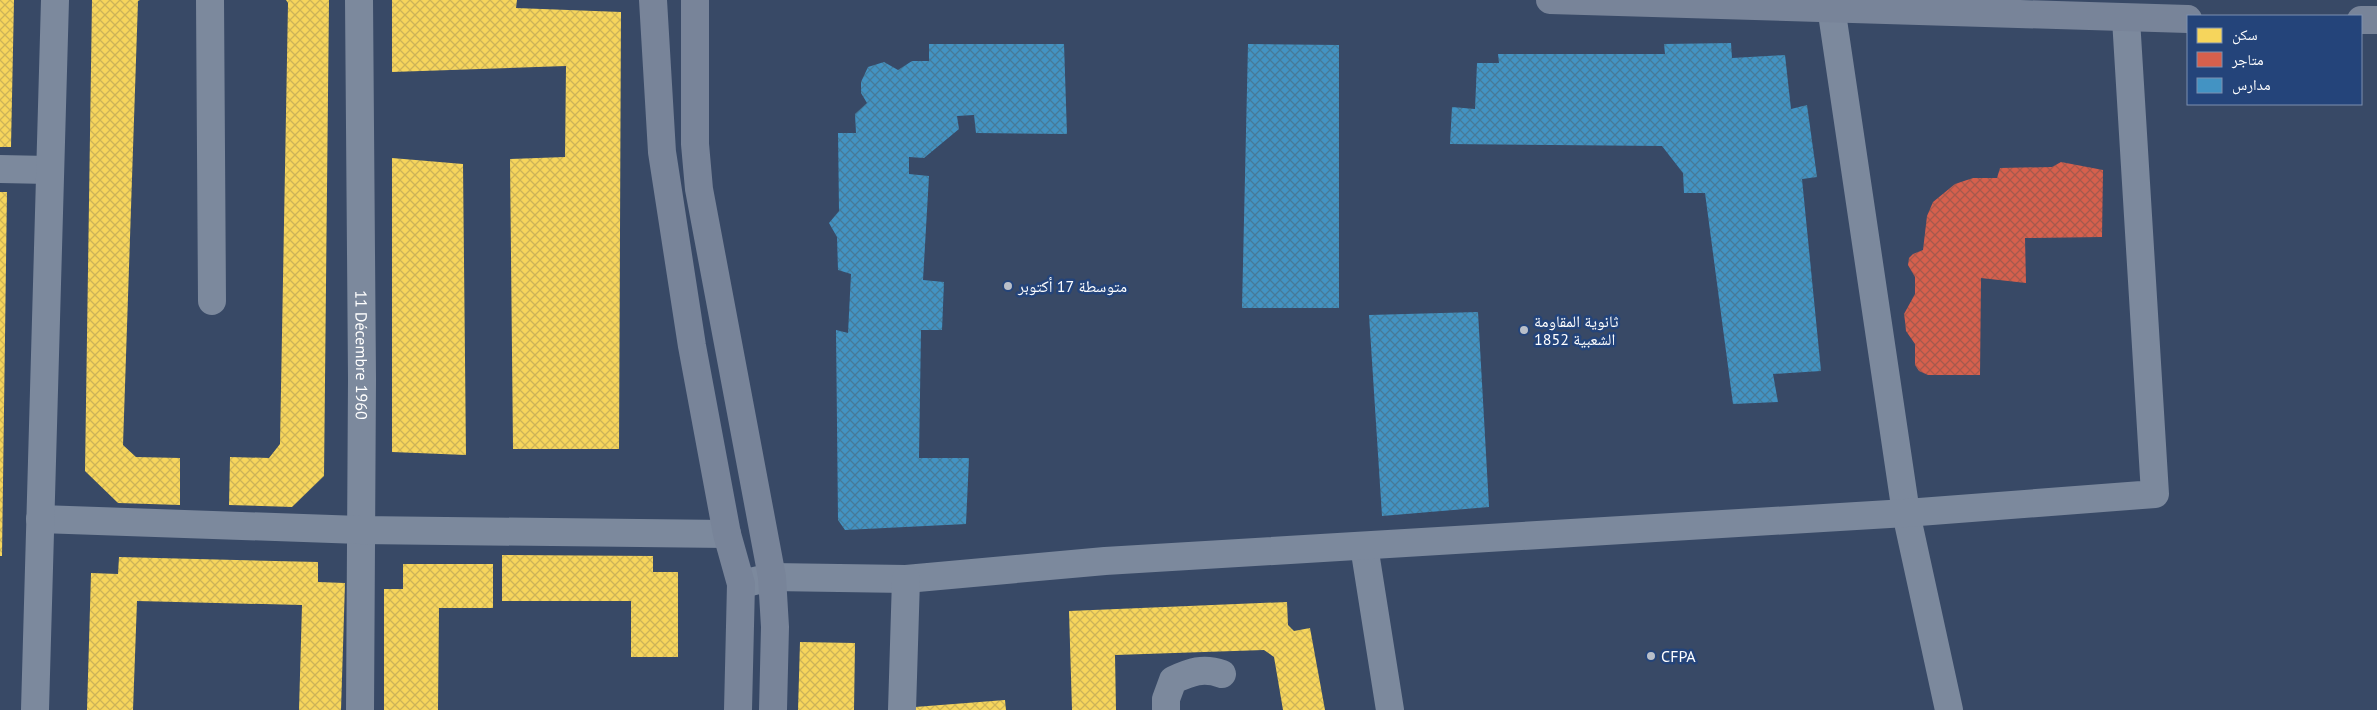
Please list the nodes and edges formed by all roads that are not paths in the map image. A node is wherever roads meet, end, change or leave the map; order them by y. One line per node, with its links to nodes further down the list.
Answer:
1 (55, 0): 13 (street)
2 (210, 0): 14 (street)
3 (359, 0): 17 (street, 11 Décembre 1960)
4 (653, 0): 18 (street)
5 (695, 0): 20 (street)
6 (1550, 0): 7 (street)
7 (1831, 5): 8 (street); 15 (street)
8 (2126, 19): 9 (street); 15 (street)
9 (2187, 19)
10 (2362, 20): 11 (street)
11 (2377, 20)
12 (0, 169): 13 (street)
13 (49, 170): 16 (street)
14 (212, 301)
15 (1906, 513): 19 (street); 31 (street)
16 (40, 519): 17 (street); 24 (street)
17 (360, 530): 18 (street); 25 (street, 11 Décembre 1960)
18 (727, 534): 22 (street)
19 (1364, 546): 21 (street); 30 (street)
20 (772, 577): 21 (street); 22 (street); 27 (street)
21 (906, 579): 28 (street)
22 (741, 584): 26 (street)
23 (1222, 674): 29 (street)
24 (35, 710)
25 (360, 710)
26 (738, 710)
27 (773, 710)
28 (902, 710)
29 (1166, 710)
30 (1390, 710)
31 (1949, 710)

